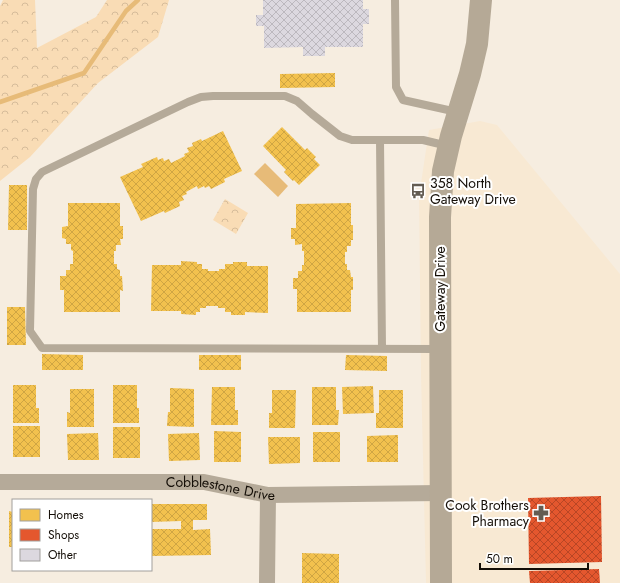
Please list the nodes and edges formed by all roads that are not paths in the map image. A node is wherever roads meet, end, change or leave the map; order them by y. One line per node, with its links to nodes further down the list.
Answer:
1 (395, 0): 3 (lane)
2 (481, 0): 3 (main road, Gateway Drive)
3 (458, 112): 5 (main road, Gateway Drive)
4 (380, 140): 5 (lane); 6 (lane); 6 (lane)
5 (449, 146): 7 (main road, Gateway Drive)
6 (382, 349): 7 (lane)
7 (441, 349): 9 (main road, Gateway Drive)
8 (0, 482): 10 (street, Cobblestone Drive)
9 (441, 493): 10 (street, Cobblestone Drive); 12 (main road, Gateway Drive)
10 (268, 495): 11 (street)
11 (267, 583)
12 (441, 583)

